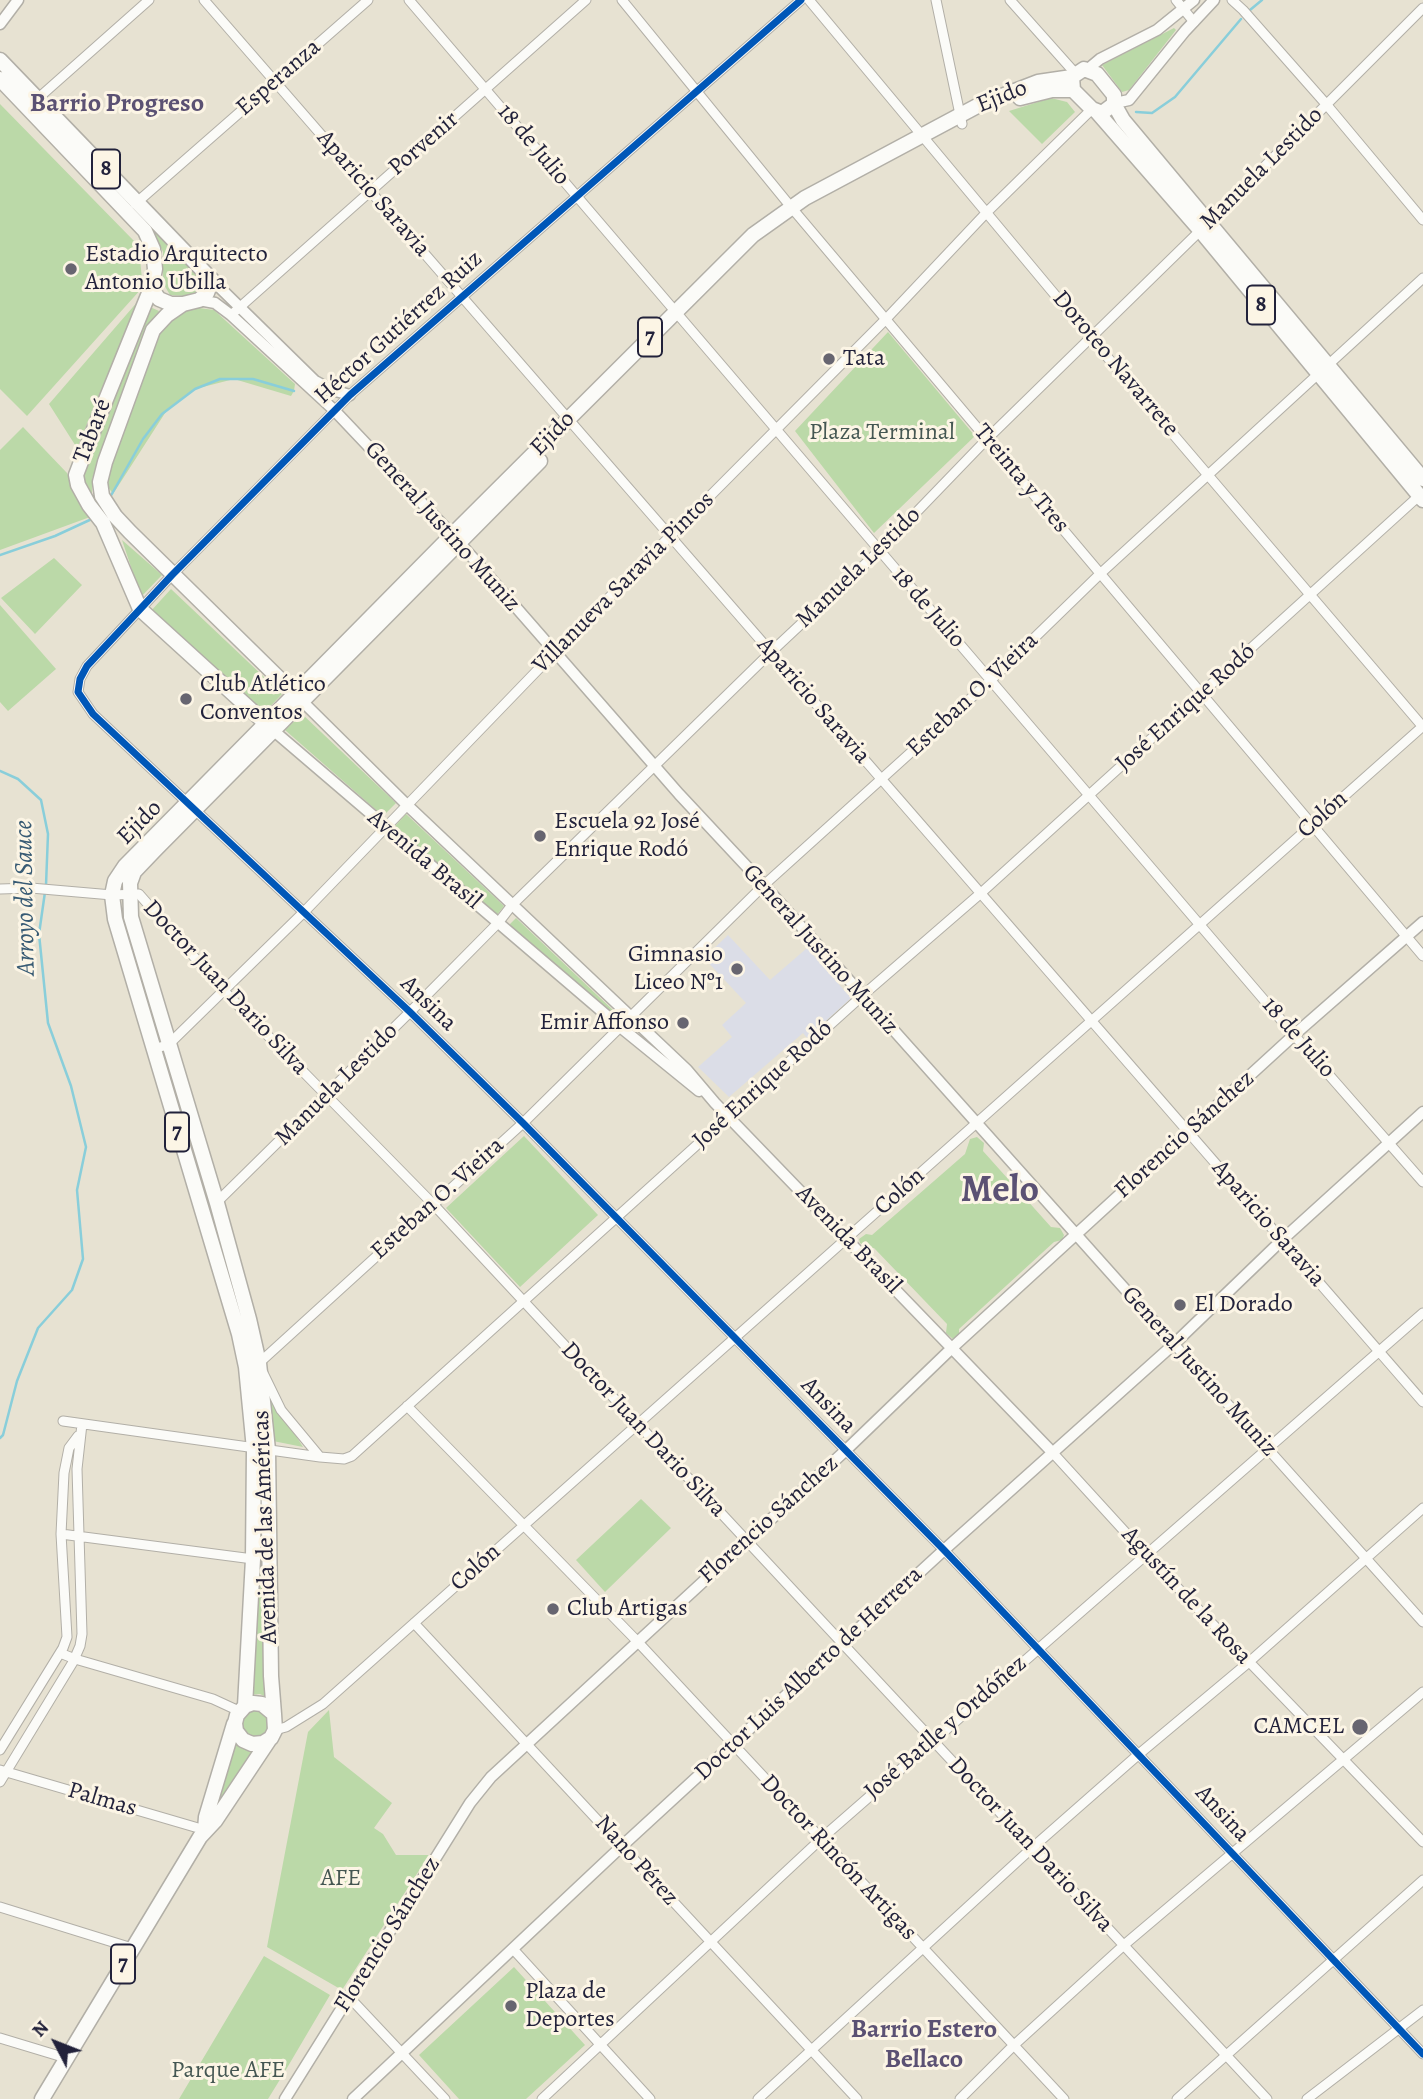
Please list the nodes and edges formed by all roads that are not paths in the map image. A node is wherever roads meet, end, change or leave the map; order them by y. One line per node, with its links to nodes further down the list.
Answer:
1 (18, 0): 19 (street)
2 (149, 0): 26 (street)
3 (204, 0): 23 (street, Aparicio Saravia)
4 (368, 0): 23 (street, Esperanza)
5 (408, 0): 24 (street, 18 de Julio)
6 (586, 0): 24 (street, Porvenir)
7 (622, 0): 25 (street, Treinta y Tres)
8 (801, 0): 25 (street, Héctor Gutiérrez Ruiz)
9 (808, 0): 31 (street, Doroteo Navarrete)
10 (936, 0): 30 (street)
11 (1010, 0): 21 (street)
12 (1176, 0): 17 (street)
13 (1194, 0): 17 (street, 7)
14 (1214, 0): 18 (street)
15 (1232, 0): 28 (street)
16 (1423, 8): 28 (street, Manuela Lestido)
17 (1185, 10): 18 (street); 21 (street, 7)
18 (1194, 22): 27 (street)
19 (0, 24)
20 (0, 60): 26 (main road, 8)
21 (1077, 77): 27 (main road); 29 (main road); 30 (main road, Ejido / 7)
22 (0, 79): 26 (main road, 8)
23 (275, 81): 32 (street, Aparicio Saravia); 34 (street, Esperanza)
24 (486, 89): 32 (street, Porvenir); 33 (street, 18 de Julio)
25 (697, 90): 33 (street, Héctor Gutiérrez Ruiz); 35 (street, Treinta y Tres)
26 (33, 103): 34 (main road, 8)
27 (1114, 104): 29 (main road); 38 (main road, 8)
28 (1326, 104): 37 (street); 38 (street, Manuela Lestido)
29 (1095, 111): 36 (street, Villanueva Saravia Pintos); 38 (main road, 8)
30 (961, 119): 31 (main road, Ejido / 7)
31 (923, 139): 35 (main road, Ejido / 7); 36 (street, Doroteo Navarrete)
32 (370, 191): 42 (street, Aparicio Saravia); 45 (street, Porvenir)
33 (576, 196): 42 (street, Héctor Gutiérrez Ruiz); 47 (street, 18 de Julio)
34 (132, 207): 40 (main road, 8); 41 (main road, 8)
35 (794, 211): 47 (main road, Ejido / 7); 48 (street, Treinta y Tres)
36 (987, 212): 48 (street, Villanueva Saravia Pintos); 49 (street, Doroteo Navarrete)
37 (1423, 220)
38 (1205, 226): 49 (street, Manuela Lestido); 50 (main road, 8); 51 (main road, 8)
39 (1423, 278): 50 (street, Esteban O. Vieira)
40 (212, 280): 43 (main road); 45 (street)
41 (150, 288): 44 (main road); 60 (main road, Tabaré / 8)
42 (462, 297): 52 (street, Héctor Gutiérrez Ruiz); 54 (street, Aparicio Saravia)
43 (199, 300): 44 (main road, 8); 46 (street, General Justino Muniz)
44 (183, 304): 60 (main road, Tabaré / 8)
45 (240, 306): 46 (street, Porvenir); 52 (street)
46 (231, 315): 53 (street, General Justino Muniz)
47 (678, 316): 54 (main road, Ejido / 7); 55 (street, 18 de Julio)
48 (887, 318): 55 (street, Villanueva Saravia Pintos); 56 (street, Treinta y Tres)
49 (1091, 338): 56 (street, Manuela Lestido); 57 (street, Doroteo Navarrete)
50 (1329, 363): 51 (street, Esteban O. Vieira); 58 (main road, 8)
51 (1317, 374): 57 (street, Esteban O. Vieira); 59 (main road, 8)
52 (350, 395): 53 (street, Héctor Gutiérrez Ruiz)
53 (334, 410): 62 (street, General Justino Muniz); 65 (street, Héctor Gutiérrez Ruiz)
54 (572, 422): 61 (street, Aparicio Saravia); 62 (main road, Ejido / 7)
55 (776, 429): 61 (street, Villanueva Saravia Pintos); 63 (street, 18 de Julio)
56 (987, 439): 63 (street, Manuela Lestido); 64 (street, Treinta y Tres)
57 (1209, 474): 64 (street, Esteban O. Vieira); 66 (street, Doroteo Navarrete)
58 (1423, 479)
59 (1422, 496): 66 (street, José Enrique Rodó)
60 (109, 519): 65 (main road, Tabaré / 8); 67 (main road, Tabaré / 8)
61 (671, 534): 68 (street, Villanueva Saravia Pintos); 69 (street, Aparicio Saravia)
62 (455, 538): 68 (street, General Justino Muniz); 72 (main road, Ejido / 7)
63 (879, 551): 69 (street, Manuela Lestido); 70 (street, 18 de Julio)
64 (1101, 573): 70 (street, Esteban O. Vieira); 71 (street, Treinta y Tres)
65 (172, 575): 67 (street, Héctor Gutiérrez Ruiz); 72 (main road, Avenida Brasil / 8)
66 (1311, 596): 71 (street, José Enrique Rodó); 73 (street, Doroteo Navarrete)
67 (140, 609): 74 (main road, Avenida Brasil / 8); 79 (street, Héctor Gutiérrez Ruiz)
68 (555, 652): 75 (street, General Justino Muniz); 78 (street, Villanueva Saravia Pintos)
69 (770, 653): 75 (street, Manuela Lestido); 76 (street, Aparicio Saravia)
70 (991, 680): 76 (street, Esteban O. Vieira); 77 (street, 18 de Julio)
71 (1201, 693): 77 (street, José Enrique Rodó); 80 (street, Treinta y Tres)
72 (299, 698): 74 (main road, Ejido / 7); 78 (street, Avenida Brasil)
73 (1423, 727): 80 (street, Colón)
74 (269, 728): 79 (main road, Ejido / 7); 81 (street, Avenida Brasil)
75 (654, 766): 82 (street, General Justino Muniz); 87 (street, Manuela Lestido)
76 (882, 780): 82 (street, Esteban O. Vieira); 84 (street, Aparicio Saravia)
77 (1090, 794): 84 (street, José Enrique Rodó); 91 (street, 18 de Julio)
78 (408, 805): 81 (street, Villanueva Saravia Pintos); 87 (street, Avenida Brasil)
79 (191, 806): 85 (main road, Ejido / 7); 86 (main road, Ejido / 7); 88 (street, Ansina)
80 (1312, 824): 91 (street, Colón); 92 (street, Treinta y Tres)
81 (386, 828): 88 (street, Villanueva Saravia Pintos); 89 (street, Avenida Brasil)
82 (764, 885): 95 (street, General Justino Muniz); 97 (street, Esteban O. Vieira)
83 (0, 889): 85 (street)
84 (981, 893): 95 (street, José Enrique Rodó); 98 (street, Aparicio Saravia)
85 (112, 895): 86 (street); 102 (main road, Avenida de las Américas / 7)
86 (129, 895): 94 (street, Doctor Juan Dario Silva); 101 (main road, Avenida de las Américas / 7)
87 (512, 905): 89 (street, Manuela Lestido); 97 (street, Avenida Brasil)
88 (304, 912): 94 (street, Villanueva Saravia Pintos); 96 (street, Ansina)
89 (498, 922): 96 (street, Manuela Lestido); 99 (street, Avenida Brasil)
90 (1423, 922): 92 (street, Florencio Sánchez)
91 (1201, 924): 98 (street, Colón); 100 (street, 18 de Julio)
92 (1406, 936): 93 (street, Treinta y Tres); 100 (street, Florencio Sánchez)
93 (1423, 956)
94 (224, 991): 101 (street, Villanueva Saravia Pintos); 103 (street, Doctor Juan Dario Silva)
95 (862, 996): 106 (street, José Enrique Rodó); 108 (street, General Justino Muniz)
96 (410, 1012): 103 (street, Manuela Lestido); 107 (street, Ansina)
97 (629, 1016): 99 (street, Esteban O. Vieira); 104 (street, Avenida Brasil)
98 (1093, 1022): 108 (street, Colón); 109 (street, Aparicio Saravia)
99 (619, 1026): 104 (street, Avenida Brasil); 107 (street, Esteban O. Vieira)
100 (1294, 1035): 109 (street, Florencio Sánchez); 110 (street, 18 de Julio)
101 (168, 1045): 102 (street, Villanueva Saravia Pintos); 112 (main road, Avenida de las Américas / 7)
102 (152, 1049): 114 (main road, Avenida de las Américas / 7)
103 (326, 1097): 112 (street, Manuela Lestido); 113 (street, Doctor Juan Dario Silva)
104 (715, 1103): 106 (street, Avenida Brasil)
105 (1423, 1111): 110 (street, Doctor Luis Alberto de Herrera)
106 (729, 1116): 115 (street, José Enrique Rodó); 117 (street, Avenida Brasil)
107 (523, 1123): 113 (street, Esteban O. Vieira); 115 (street, Ansina)
108 (977, 1124): 116 (street, General Justino Muniz); 117 (street, Colón)
109 (1189, 1132): 116 (street, Florencio Sánchez); 118 (street, Aparicio Saravia)
110 (1389, 1142): 111 (street, 18 de Julio); 118 (street, Doctor Luis Alberto de Herrera)
111 (1423, 1182)
112 (217, 1203): 114 (street, Manuela Lestido); 125 (main road, Avenida de las Américas / 7)
113 (433, 1204): 119 (street, Doctor Juan Dario Silva); 125 (street, Esteban O. Vieira)
114 (201, 1209): 125 (main road, Avenida de las Américas / 7)
115 (616, 1218): 119 (street, José Enrique Rodó); 121 (street, Ansina)
116 (1076, 1234): 122 (street, General Justino Muniz); 123 (street, Florencio Sánchez)
117 (847, 1239): 121 (street, Colón); 123 (street, Avenida Brasil)
118 (1282, 1240): 122 (street, Doctor Luis Alberto de Herrera); 124 (street, Aparicio Saravia)
119 (522, 1302): 127 (street, José Enrique Rodó); 129 (street, Doctor Juan Dario Silva)
120 (1423, 1313): 124 (street, José Batlle y Ordóñez)
121 (736, 1339): 129 (street, Colón); 133 (street, Ansina)
122 (1174, 1344): 131 (street, General Justino Muniz); 134 (street, Doctor Luis Alberto de Herrera)
123 (953, 1347): 133 (street, Florencio Sánchez); 134 (street, Agustín de la Rosa)
124 (1379, 1351): 126 (street, Aparicio Saravia); 131 (street, José Batlle y Ordóñez)
125 (252, 1365): 132 (main road, Avenida de las Américas / 7); 135 (street)
126 (1423, 1402)
127 (407, 1406): 135 (street, José Enrique Rodó); 137 (street, Doctor Rincón Artigas)
128 (63, 1421): 130 (street, José Enrique Rodó)
129 (637, 1424): 137 (street, Colón); 140 (street, Doctor Juan Dario Silva)
130 (81, 1428): 132 (street, José Enrique Rodó); 138 (street); 139 (street)
131 (1267, 1448): 142 (street, José Batlle y Ordóñez); 143 (street, General Justino Muniz)
132 (261, 1450): 135 (street, José Enrique Rodó); 144 (main road, Avenida de las Américas / 7); 155 (main road, Avenida de las Américas / 7)
133 (845, 1451): 140 (street, Florencio Sánchez); 141 (street, Ansina)
134 (1053, 1453): 141 (street, Doctor Luis Alberto de Herrera); 142 (street, Agustín de la Rosa)
135 (320, 1458)
136 (1423, 1508): 143 (street)
137 (524, 1525): 146 (street, Colón); 147 (street, Doctor Rincón Artigas)
138 (61, 1534): 139 (street); 150 (street)
139 (79, 1536): 144 (street); 151 (street)
140 (746, 1540): 147 (street, Florencio Sánchez); 148 (street, Doctor Juan Dario Silva)
141 (944, 1550): 148 (street, Doctor Luis Alberto de Herrera); 149 (street, Ansina)
142 (1147, 1556): 149 (street, José Batlle y Ordóñez); 152 (street, Agustín de la Rosa)
143 (1364, 1558): 145 (street, General Justino Muniz); 152 (street)
144 (253, 1559): 154 (main road, Avenida de las Américas / 7)
145 (1423, 1622)
146 (414, 1623): 156 (street, Colón); 158 (street, Nano Pérez)
147 (637, 1641): 158 (street, Florencio Sánchez); 159 (street, Doctor Rincón Artigas)
148 (843, 1642): 157 (street, Doctor Juan Dario Silva); 159 (street, Doctor Luis Alberto de Herrera)
149 (1038, 1648): 157 (street, José Batlle y Ordóñez); 161 (street, Ansina)
150 (60, 1653): 151 (street); 160 (street)
151 (75, 1659): 154 (street); 163 (street)
152 (1249, 1662): 161 (street); 162 (street, Agustín de la Rosa)
153 (1423, 1692): 162 (street)
154 (240, 1713): 155 (main road); 156 (main road); 165 (main road, Avenida de las Américas / 7)
155 (274, 1714): 156 (main road, Avenida de las Américas)
156 (273, 1734): 165 (main road, Avenida de las Américas / 7)
157 (933, 1740): 166 (street, José Batlle y Ordóñez); 169 (street, Doctor Juan Dario Silva)
158 (527, 1743): 168 (street, Nano Pérez); 179 (street, Florencio Sánchez)
159 (733, 1745): 166 (street, Doctor Rincón Artigas); 168 (street, Doctor Luis Alberto de Herrera)
160 (0, 1750)
161 (1139, 1754): 169 (street); 170 (street, Ansina)
162 (1342, 1759): 167 (street, Agustín de la Rosa); 170 (street)
163 (3, 1771): 164 (street); 165 (street, Palmas)
164 (0, 1782)
165 (205, 1830): 175 (main road, Avenida de las Américas / 7)
166 (822, 1838): 173 (street, José Batlle y Ordóñez); 177 (street, Doctor Rincón Artigas)
167 (1423, 1842)
168 (622, 1846): 173 (street, Nano Pérez); 176 (street, Doctor Luis Alberto de Herrera)
169 (1032, 1848): 174 (street, Doctor Juan Dario Silva); 177 (street)
170 (1231, 1853): 174 (street); 178 (street, Ansina)
171 (1423, 1880): 178 (street)
172 (0, 1907): 175 (street)
173 (710, 1942): 183 (street, José Batlle y Ordóñez); 185 (street, Nano Pérez)
174 (1124, 1945): 184 (street); 187 (street, Doctor Juan Dario Silva)
175 (132, 1948): 189 (main road, Avenida de las Américas / 7)
176 (513, 1949): 183 (street); 186 (street, Doctor Luis Alberto de Herrera)
177 (921, 1949): 184 (street, Doctor Rincón Artigas); 185 (street)
178 (1332, 1959): 181 (street, Ansina); 187 (street)
179 (350, 1998): 186 (street); 191 (street, Florencio Sánchez)
180 (1423, 2010): 181 (street)
181 (1398, 2030): 188 (street, Ansina); 202 (street)
182 (0, 2038): 189 (street)
183 (600, 2044): 194 (street, José Batlle y Ordóñez); 195 (street)
184 (1013, 2046): 198 (street); 199 (street, Doctor Rincón Artigas)
185 (812, 2050): 196 (street); 197 (street, Nano Pérez)
186 (403, 2052): 192 (street, Doctor Luis Alberto de Herrera); 193 (street)
187 (1226, 2054): 200 (street); 201 (street, Doctor Juan Dario Silva)
188 (1423, 2054)
189 (66, 2058): 190 (main road, Avenida de las Américas / 7)
190 (42, 2099)
191 (285, 2099)
192 (353, 2099)
193 (445, 2099)
194 (541, 2099)
195 (650, 2099)
196 (758, 2099)
197 (857, 2099)
198 (960, 2099)
199 (1063, 2099)
200 (1177, 2099)
201 (1267, 2099)
202 (1307, 2099)

